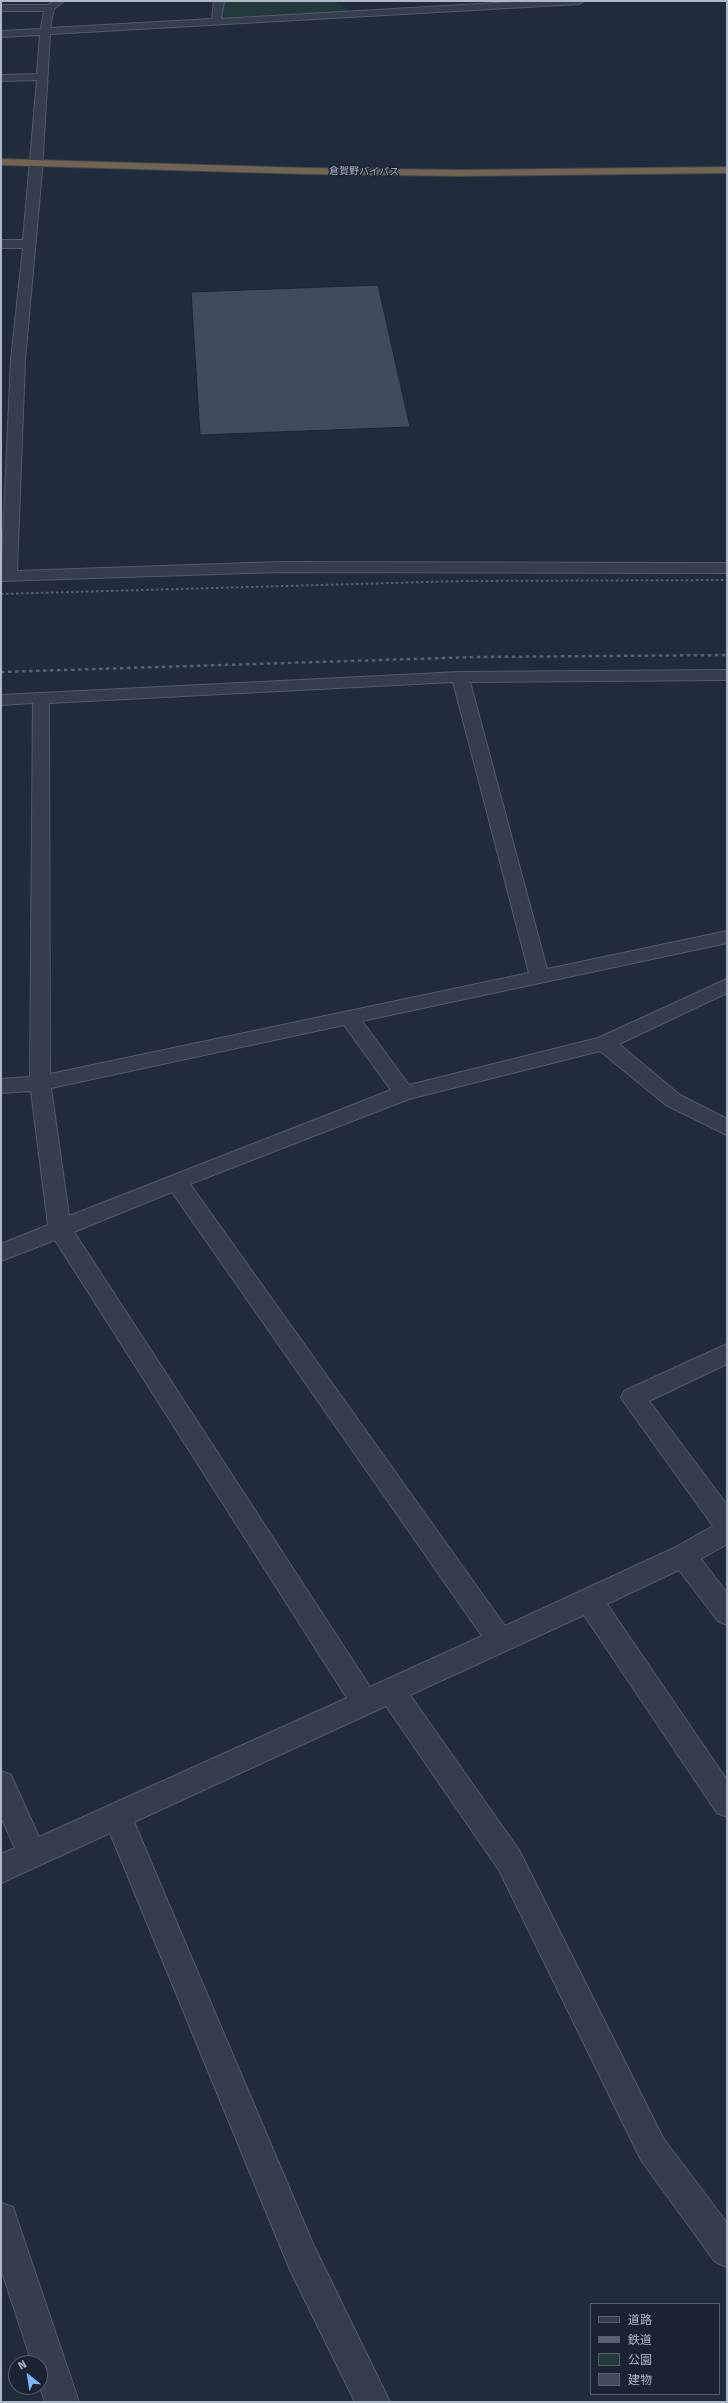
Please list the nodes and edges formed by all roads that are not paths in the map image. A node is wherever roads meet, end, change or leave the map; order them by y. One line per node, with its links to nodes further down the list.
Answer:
1 (59, 1): 7 (street)
2 (219, 1): 9 (street)
3 (579, 1): 4 (street)
4 (502, 3): 8 (street)
5 (341, 5): 8 (street)
6 (1, 8): 7 (street)
7 (50, 8): 10 (street)
8 (353, 14): 9 (street)
9 (216, 22): 10 (street)
10 (47, 31): 11 (street); 12 (street)
11 (1, 34)
12 (42, 77): 13 (street); 15 (street)
13 (1, 78)
14 (1, 152): 15 (highway, 倉賀野バイパス)
15 (36, 157): 16 (highway, 倉賀野バイパス); 17 (highway, 倉賀野バイパス); 18 (highway, 倉賀野バイパス); 20 (street)
16 (727, 160)
17 (1, 162)
18 (727, 170)
19 (1, 244): 20 (street)
20 (29, 244): 21 (street)
21 (17, 403): 22 (street); 24 (street)
22 (1, 404)
23 (727, 568): 24 (street)
24 (5, 577)
25 (727, 675): 26 (street)
26 (460, 677): 27 (street); 30 (street)
27 (40, 699): 28 (street); 34 (street)
28 (1, 700)
29 (727, 937): 30 (street)
30 (540, 978): 32 (street)
31 (727, 985): 33 (street)
32 (349, 1018): 34 (street); 36 (street)
33 (604, 1043): 36 (street); 37 (street)
34 (40, 1083): 35 (street); 39 (street)
35 (1, 1086)
36 (404, 1094): 38 (street)
37 (727, 1128)
38 (176, 1181): 39 (street); 48 (street)
39 (59, 1228): 40 (street); 49 (street)
40 (1, 1253)
41 (727, 1353): 42 (street)
42 (727, 1525)
43 (727, 1531): 44 (street)
44 (683, 1556): 45 (street); 46 (street); 47 (street)
45 (727, 1588)
46 (589, 1600): 48 (street); 51 (street)
47 (727, 1613)
48 (500, 1641): 49 (street)
49 (378, 1696): 52 (street); 56 (street)
50 (1, 1784): 53 (street)
51 (727, 1804)
52 (117, 1816): 53 (street); 58 (street)
53 (32, 1855): 54 (street)
54 (1, 1869)
55 (1, 2219): 57 (street)
56 (727, 2250)
57 (62, 2402)
58 (373, 2402)

